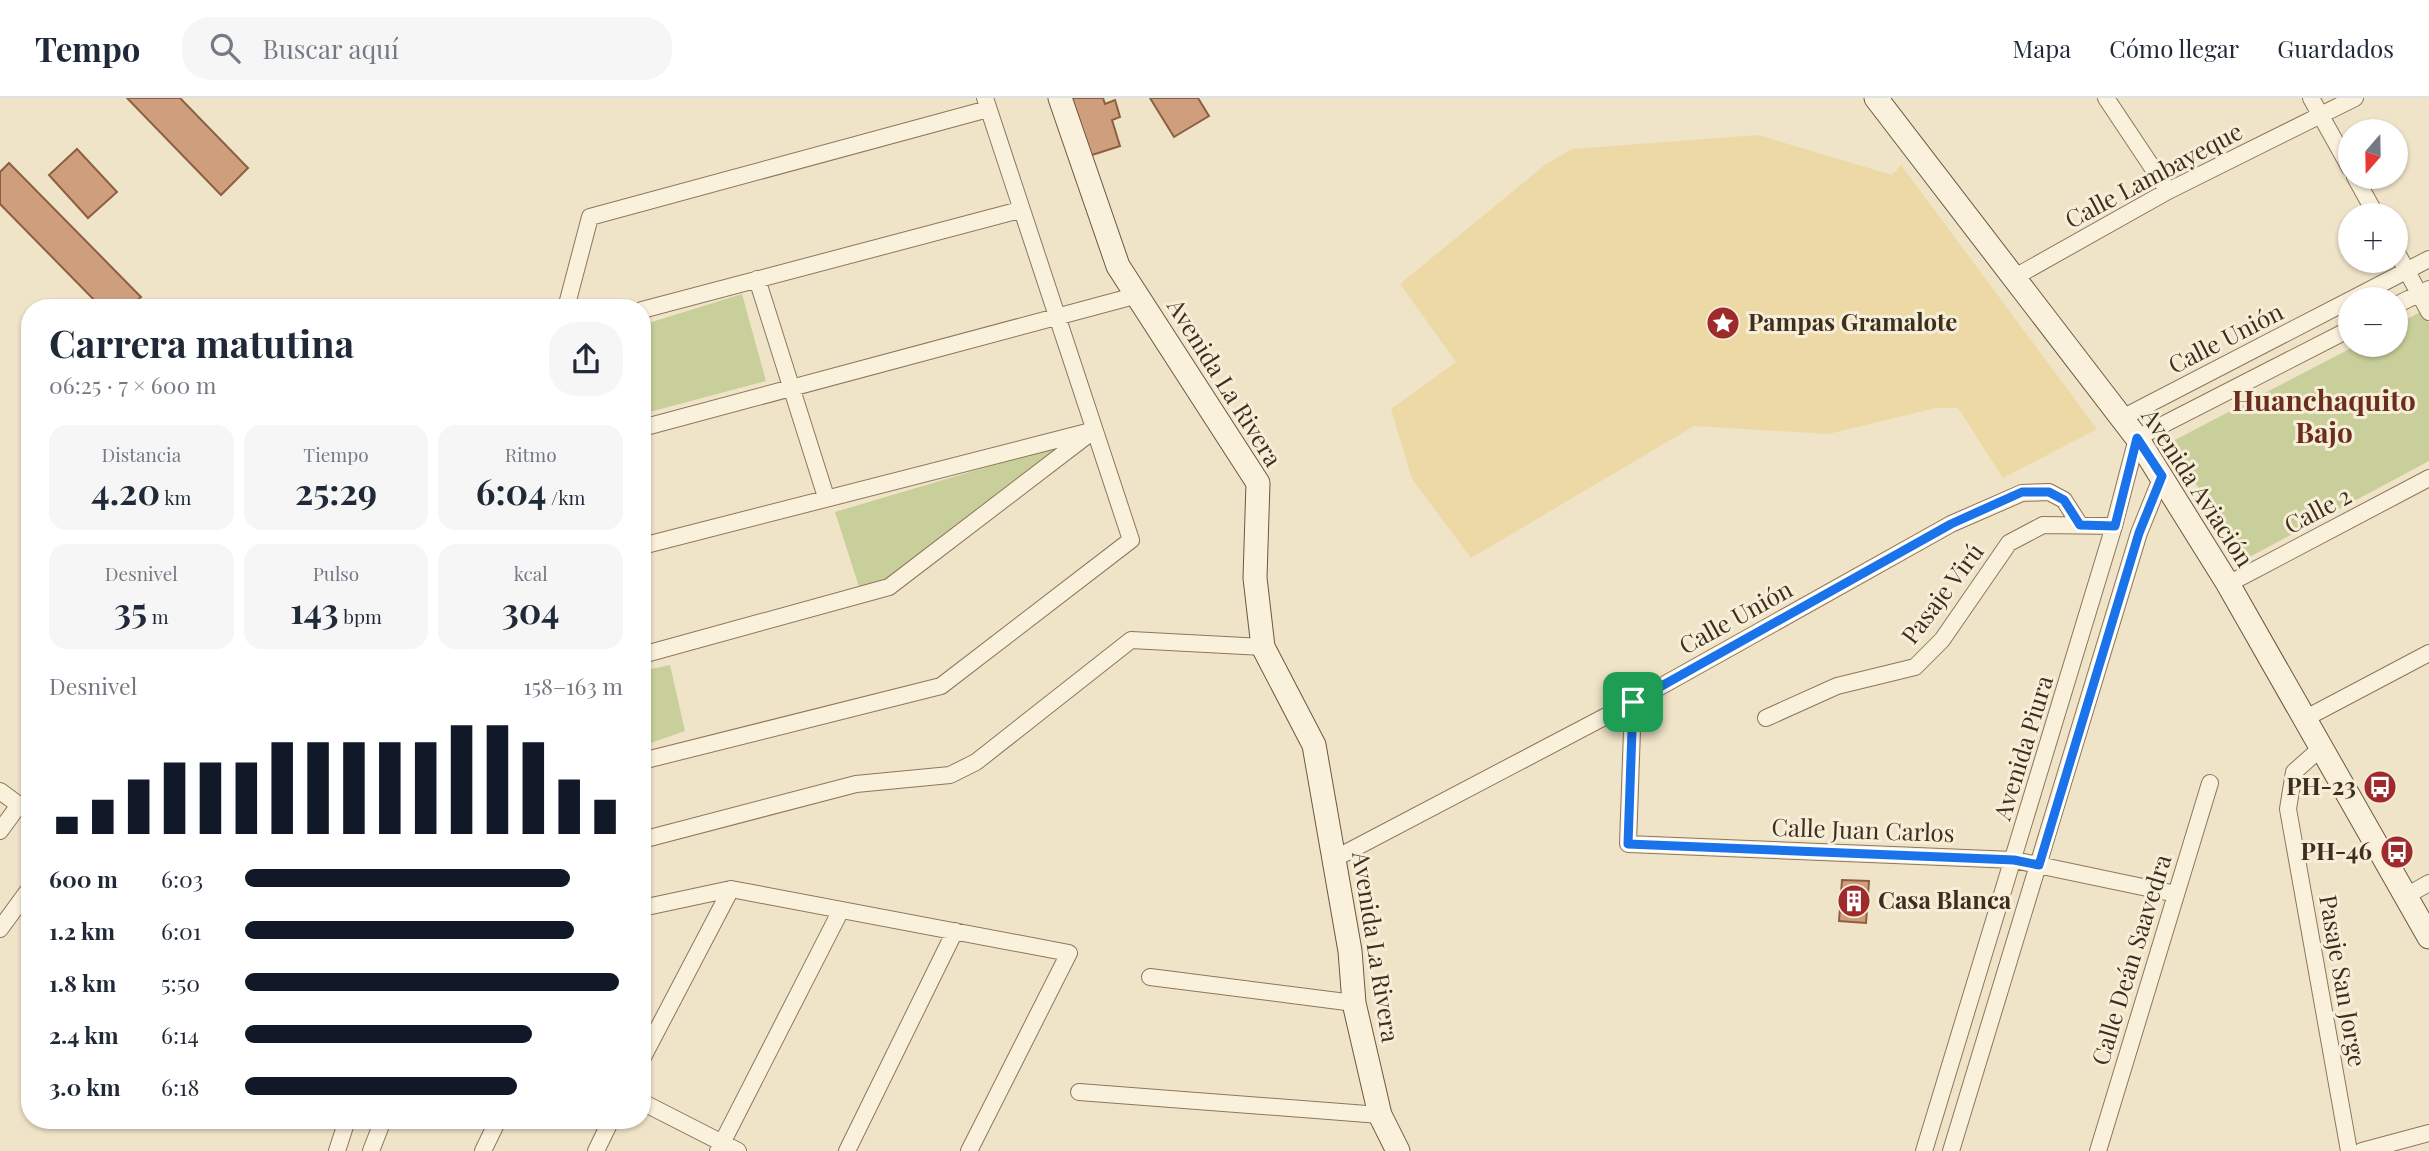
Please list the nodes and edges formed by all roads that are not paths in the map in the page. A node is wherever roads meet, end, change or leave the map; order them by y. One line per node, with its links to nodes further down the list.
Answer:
1 (1060, 98): 19 (street, Avenida La Rivera)
2 (1876, 98): 15 (street, Avenida Aviación)
3 (2106, 98): 9 (street)
4 (2311, 98): 7 (street)
5 (2355, 98): 7 (street, Calle Lambayeque)
6 (986, 104): 10 (street); 20 (street)
7 (2322, 116): 8 (street); 9 (street, Calle Lambayeque)
8 (2338, 146)
9 (2168, 191): 15 (street, Calle Lambayeque)
10 (1020, 210): 16 (street); 25 (street)
11 (2429, 259): 12 (street, Calle Unión)
12 (2408, 270)
13 (2408, 272): 18 (street)
14 (2403, 273): 17 (street, Calle Unión)
15 (2013, 278): 28 (street, Avenida Aviación)
16 (757, 279): 23 (street); 27 (street)
17 (2376, 287)
18 (2424, 291): 21 (street); 24 (street)
19 (1138, 295): 25 (street); 39 (street, Avenida La Rivera)
20 (567, 299)
21 (2408, 299)
22 (2338, 307): 28 (street, Calle Unión)
23 (651, 308)
24 (2429, 312)
25 (1055, 318): 27 (street); 30 (street)
26 (2338, 335): 31 (street, Calle Unión)
27 (791, 387): 29 (street); 34 (street)
28 (2122, 418): 31 (street, Avenida Aviación)
29 (651, 426)
30 (1093, 431): 34 (street); 40 (street); 46 (street)
31 (2137, 438): 32 (street, Avenida Aviación); 36 (street, Avenida Piura)
32 (2162, 476): 38 (street, Avenida Aviación); 53 (street, Avenida Piura)
33 (2429, 478): 38 (street, Calle 2)
34 (826, 497): 37 (street)
35 (2080, 525): 36 (street, Pasaje Virú); 42 (street, Calle Unión); 43 (street, Pasaje Virú)
36 (2115, 526): 52 (street, Avenida Piura)
37 (651, 544)
38 (2228, 584): 44 (street, Avenida Aviación)
39 (1263, 647): 50 (street); 51 (street, Avenida La Rivera)
40 (651, 653)
41 (2429, 653): 44 (street)
42 (1633, 702): 51 (street, Calle Unión); 52 (street, Calle Juan Carlos)
43 (1766, 718)
44 (2306, 718): 45 (street, Avenida Aviación)
45 (2321, 748): 57 (street, Avenida Aviación); 87 (street, Pasaje San Jorge)
46 (651, 759)
47 (2210, 782): 56 (street, Calle Deán Saavedra)
48 (0, 791): 49 (street)
49 (0, 831)
50 (651, 838)
51 (1334, 859): 65 (street, Avenida La Rivera)
52 (2014, 860): 53 (street, Calle Juan Carlos); 76 (street, Avenida Piura)
53 (2039, 865): 56 (street, Calle Juan Carlos); 85 (street, Avenida Piura)
54 (2429, 883): 57 (street)
55 (731, 889): 59 (street); 60 (street); 66 (street)
56 (2176, 894): 86 (street, Calle Deán Saavedra)
57 (2406, 896): 63 (street, Avenida Aviación)
58 (21, 900): 61 (street)
59 (651, 906)
60 (841, 910): 62 (street); 75 (street)
61 (0, 929)
62 (954, 931): 82 (street); 83 (street)
63 (2429, 937)
64 (1150, 978): 65 (street)
65 (1354, 1003): 69 (street, Avenida La Rivera)
66 (651, 1042)
67 (1079, 1092): 69 (street)
68 (651, 1107): 75 (street)
69 (1380, 1115): 84 (street, Avenida La Rivera)
70 (344, 1129): 77 (street)
71 (379, 1129): 78 (street)
72 (494, 1129): 79 (street)
73 (607, 1129): 80 (street)
74 (2429, 1133): 88 (street)
75 (720, 1147): 81 (street)
76 (1925, 1148): 85 (street)
77 (337, 1151)
78 (370, 1151)
79 (483, 1151)
80 (596, 1151)
81 (738, 1151)
82 (847, 1151)
83 (969, 1151)
84 (1398, 1151)
85 (1949, 1151)
86 (2098, 1151)
87 (2349, 1151)
88 (2362, 1151)

